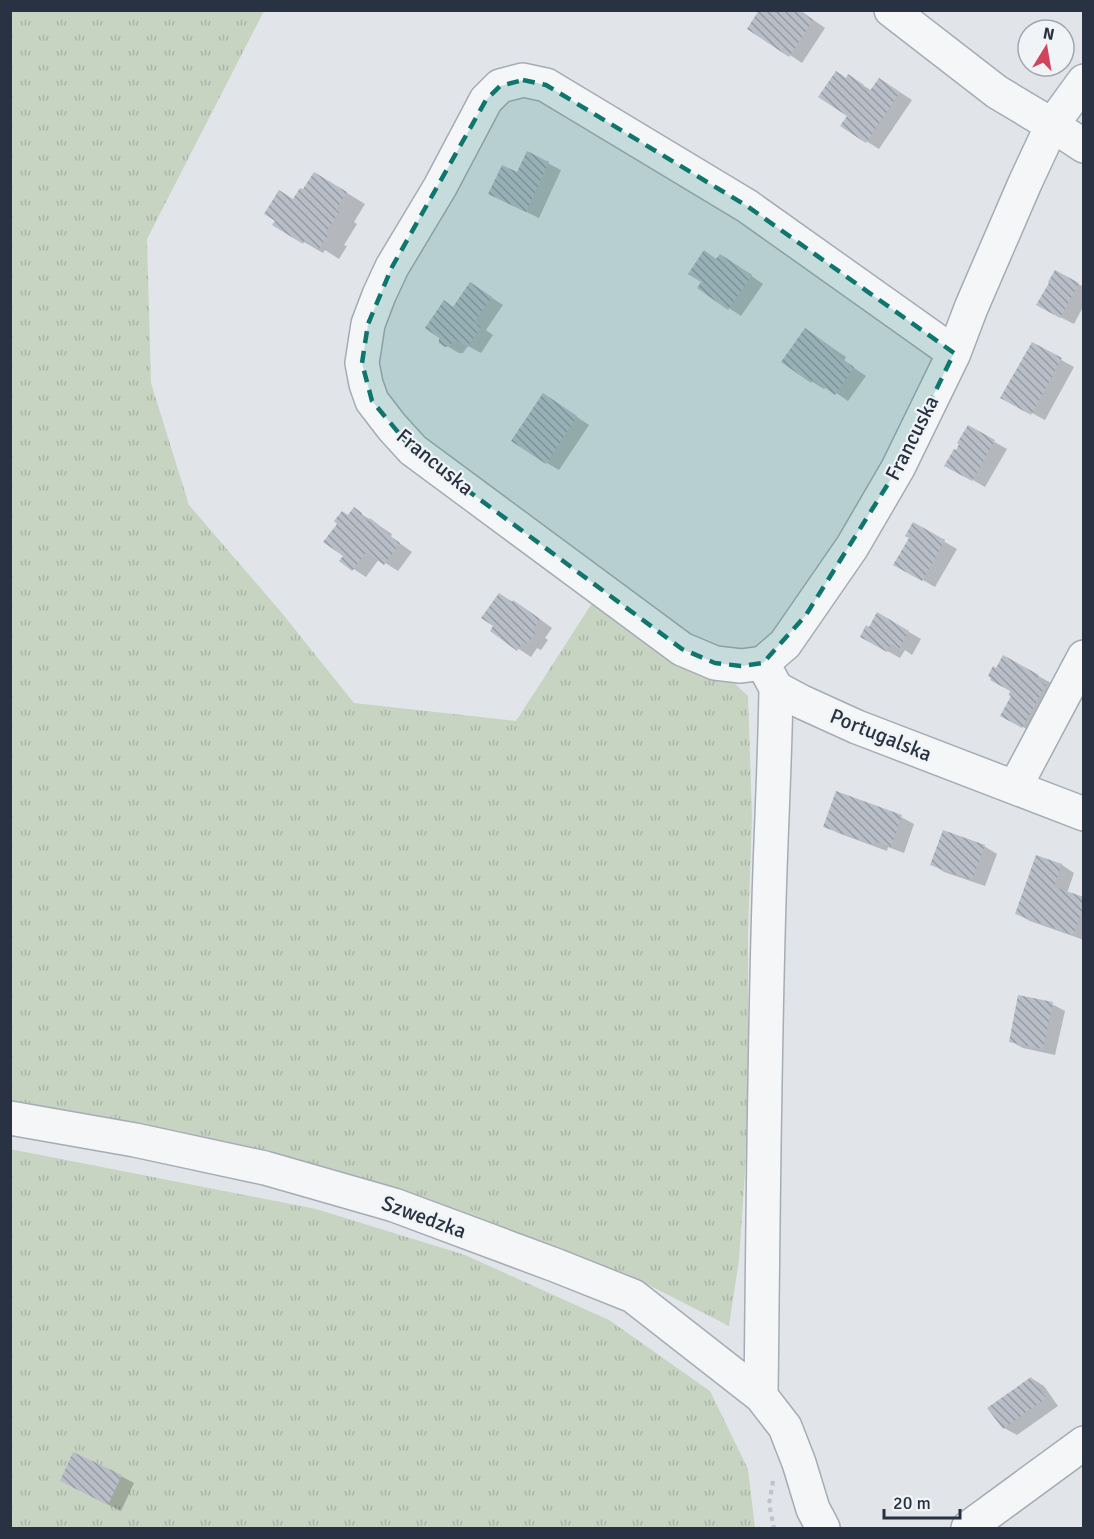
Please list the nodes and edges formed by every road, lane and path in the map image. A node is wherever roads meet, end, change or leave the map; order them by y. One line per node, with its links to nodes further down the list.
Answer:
1 (891, 10): 3 (street)
2 (1083, 81): 3 (street, Francuska)
3 (1052, 125): 4 (street); 5 (street, Francuska)
4 (1083, 146)
5 (954, 353): 7 (street, Francuska); 7 (street, Francuska)
6 (1083, 657): 8 (street)
7 (770, 676): 8 (street, Portugalska); 11 (street)
8 (1015, 787): 9 (street, Portugalska)
9 (1083, 814)
10 (10, 1118): 11 (street, Szwedzka)
11 (761, 1396): 13 (street, Szwedzka)
12 (1083, 1443): 14 (street)
13 (823, 1528)
14 (968, 1528)

